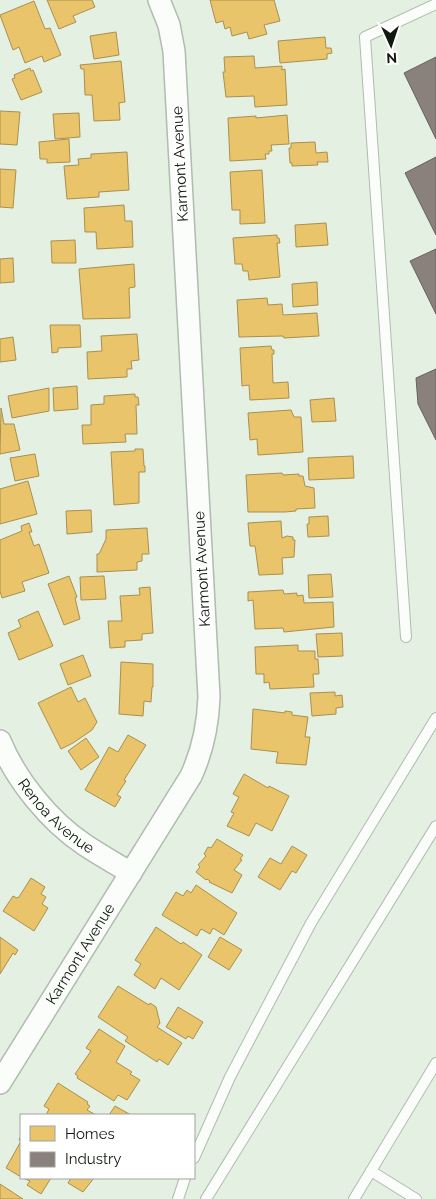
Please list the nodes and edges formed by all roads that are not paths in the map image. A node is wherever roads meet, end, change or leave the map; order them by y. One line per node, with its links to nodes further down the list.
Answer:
1 (159, 0): 7 (street, Karmont Avenue)
2 (436, 4): 3 (lane)
3 (406, 637)
4 (436, 718): 10 (lane)
5 (0, 741): 7 (street, Renoa Avenue)
6 (436, 826): 14 (lane)
7 (131, 873): 9 (street, Karmont Avenue)
8 (436, 1063): 11 (lane)
9 (0, 1083)
10 (195, 1156)
11 (371, 1171): 15 (lane); 16 (lane)
12 (185, 1179): 13 (lane)
13 (178, 1199)
14 (206, 1199)
15 (354, 1199)
16 (416, 1199)

